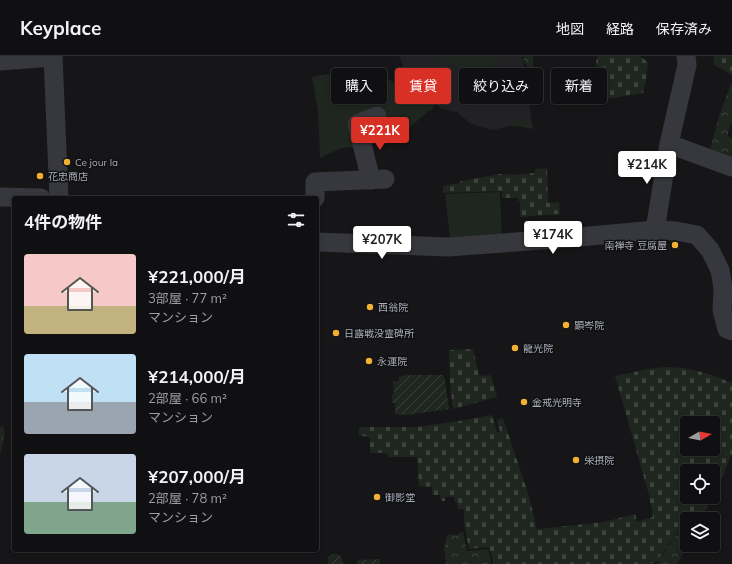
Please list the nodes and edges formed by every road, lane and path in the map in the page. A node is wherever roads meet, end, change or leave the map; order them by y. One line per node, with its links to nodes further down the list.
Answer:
1 (686, 56): 5 (street)
2 (53, 57): 3 (street); 7 (street)
3 (0, 61)
4 (377, 116): 8 (street)
5 (669, 144): 6 (street); 11 (street)
6 (732, 167)
7 (58, 196)
8 (315, 196)
9 (0, 197): 10 (street)
10 (12, 197)
11 (655, 230): 12 (street); 13 (street)
12 (319, 242)
13 (732, 331)

